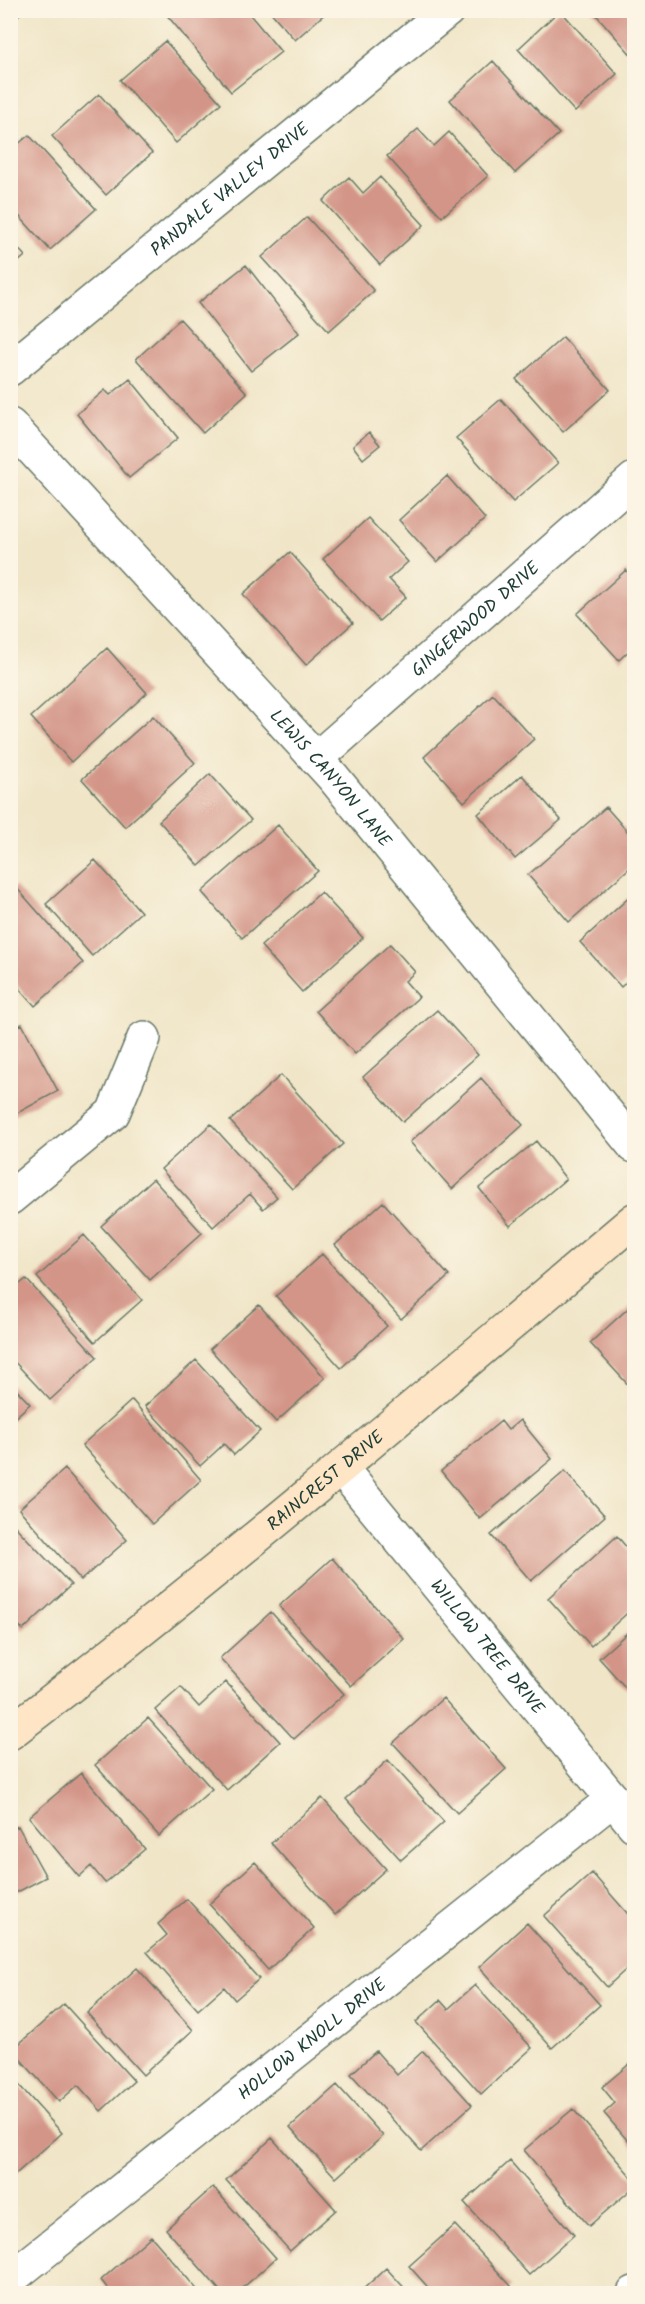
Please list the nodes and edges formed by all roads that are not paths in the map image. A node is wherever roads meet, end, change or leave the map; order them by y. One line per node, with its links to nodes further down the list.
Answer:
1 (448, 10): 2 (street, PANDALE VALLEY DRIVE)
2 (10, 369)
3 (10, 425): 5 (street, LEWIS CANYON LANE)
4 (634, 479): 5 (street, GINGERWOOD DRIVE)
5 (316, 759): 7 (street, LEWIS CANYON LANE)
6 (144, 1038): 8 (street)
7 (634, 1146)
8 (10, 1198)
9 (634, 1220): 10 (street, RAINCREST DRIVE)
10 (341, 1468): 11 (street, RAINCREST DRIVE); 12 (street, WILLOW TREE DRIVE)
11 (10, 1733)
12 (613, 1799): 13 (street, WILLOW TREE DRIVE); 14 (street, HOLLOW KNOLL DRIVE)
13 (634, 1825)
14 (10, 2279)

